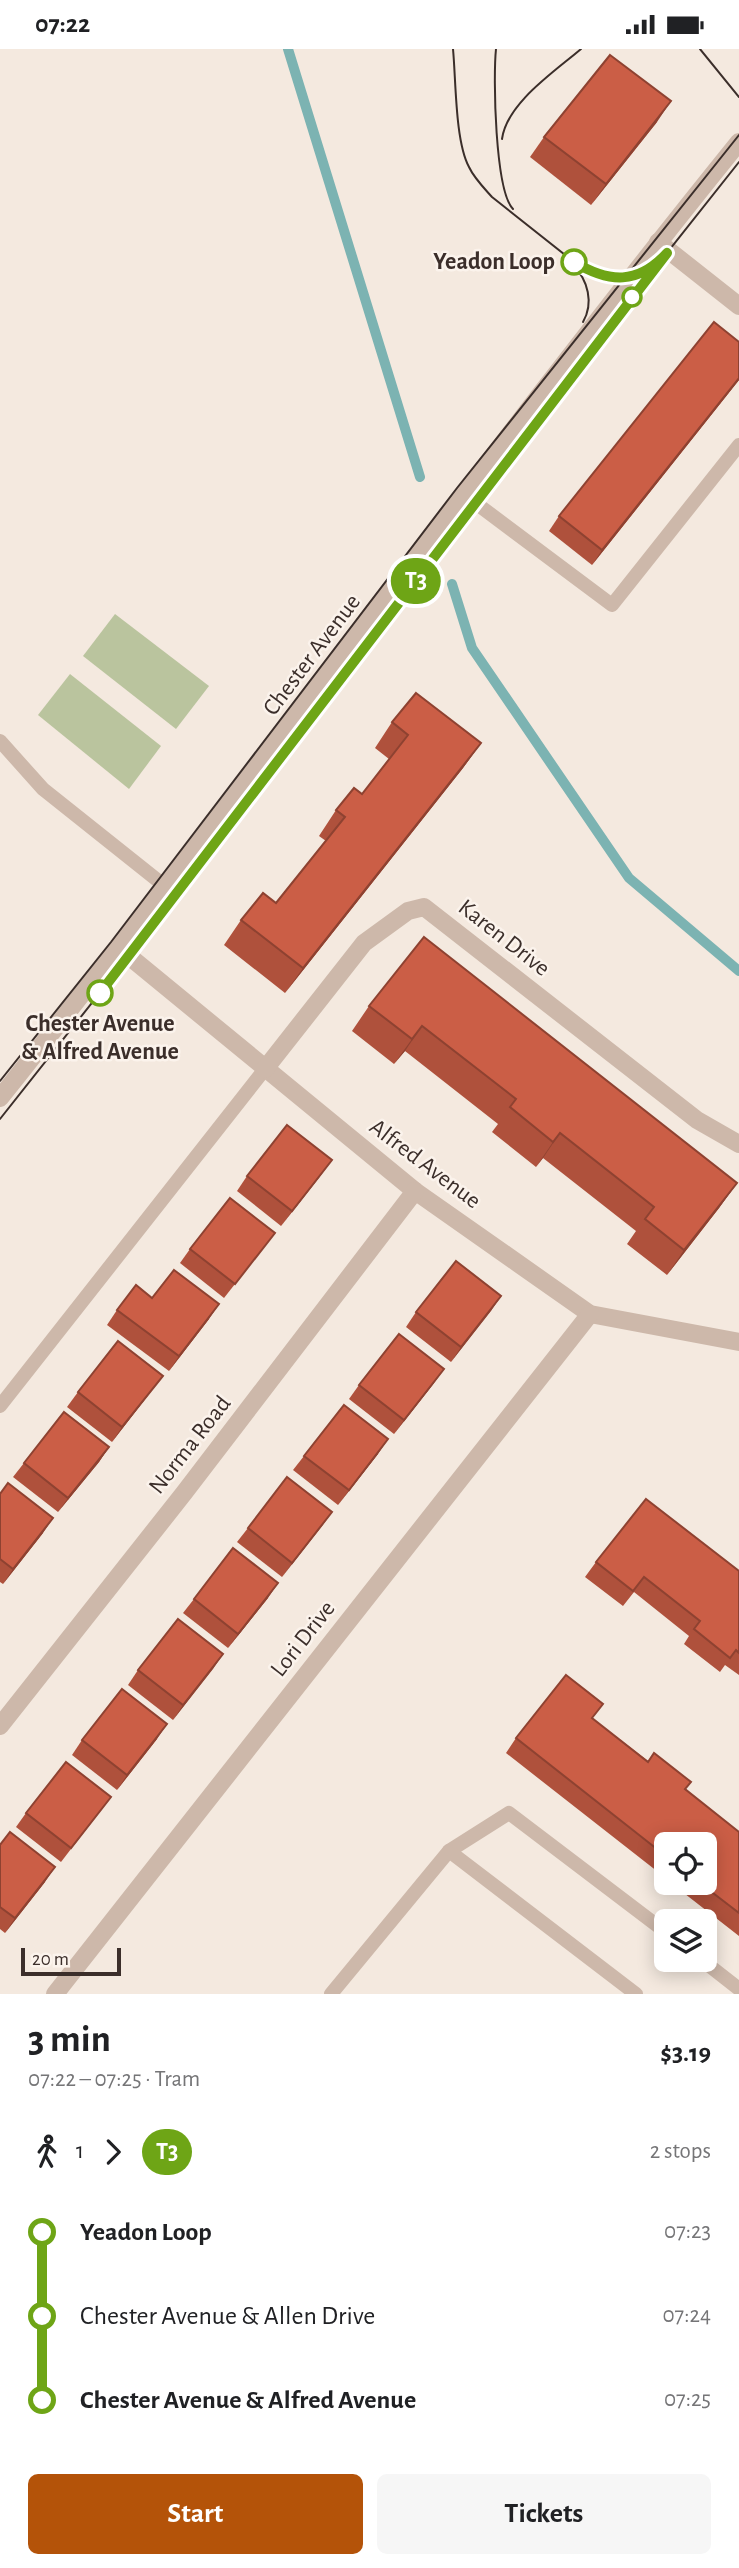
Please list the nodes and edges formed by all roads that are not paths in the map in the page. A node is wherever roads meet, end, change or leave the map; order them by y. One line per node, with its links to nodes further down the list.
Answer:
1 (739, 142): 2 (street, Chester Avenue)
2 (658, 242): 3 (street); 5 (street, Chester Avenue)
3 (739, 306)
4 (739, 445): 5 (lane)
5 (465, 495): 7 (street, Chester Avenue)
6 (0, 741): 7 (lane)
7 (166, 887): 8 (street, Chester Avenue)
8 (119, 948): 9 (street, Alfred Avenue); 10 (street, Chester Avenue)
9 (265, 1069): 11 (street, Karen Drive); 12 (street, Alfred Avenue); 15 (lane)
10 (0, 1098)
11 (739, 1144)
12 (415, 1191): 13 (street, Alfred Avenue); 16 (street, Norma Road)
13 (590, 1314): 14 (street, Alfred Avenue); 21 (street, Lori Drive)
14 (739, 1342)
15 (0, 1406)
16 (0, 1726)
17 (449, 1851): 18 (lane); 22 (lane); 23 (lane)
18 (654, 1923)
19 (717, 1972): 20 (lane)
20 (739, 1989)
21 (55, 1994)
22 (331, 1994)
23 (636, 1994)

